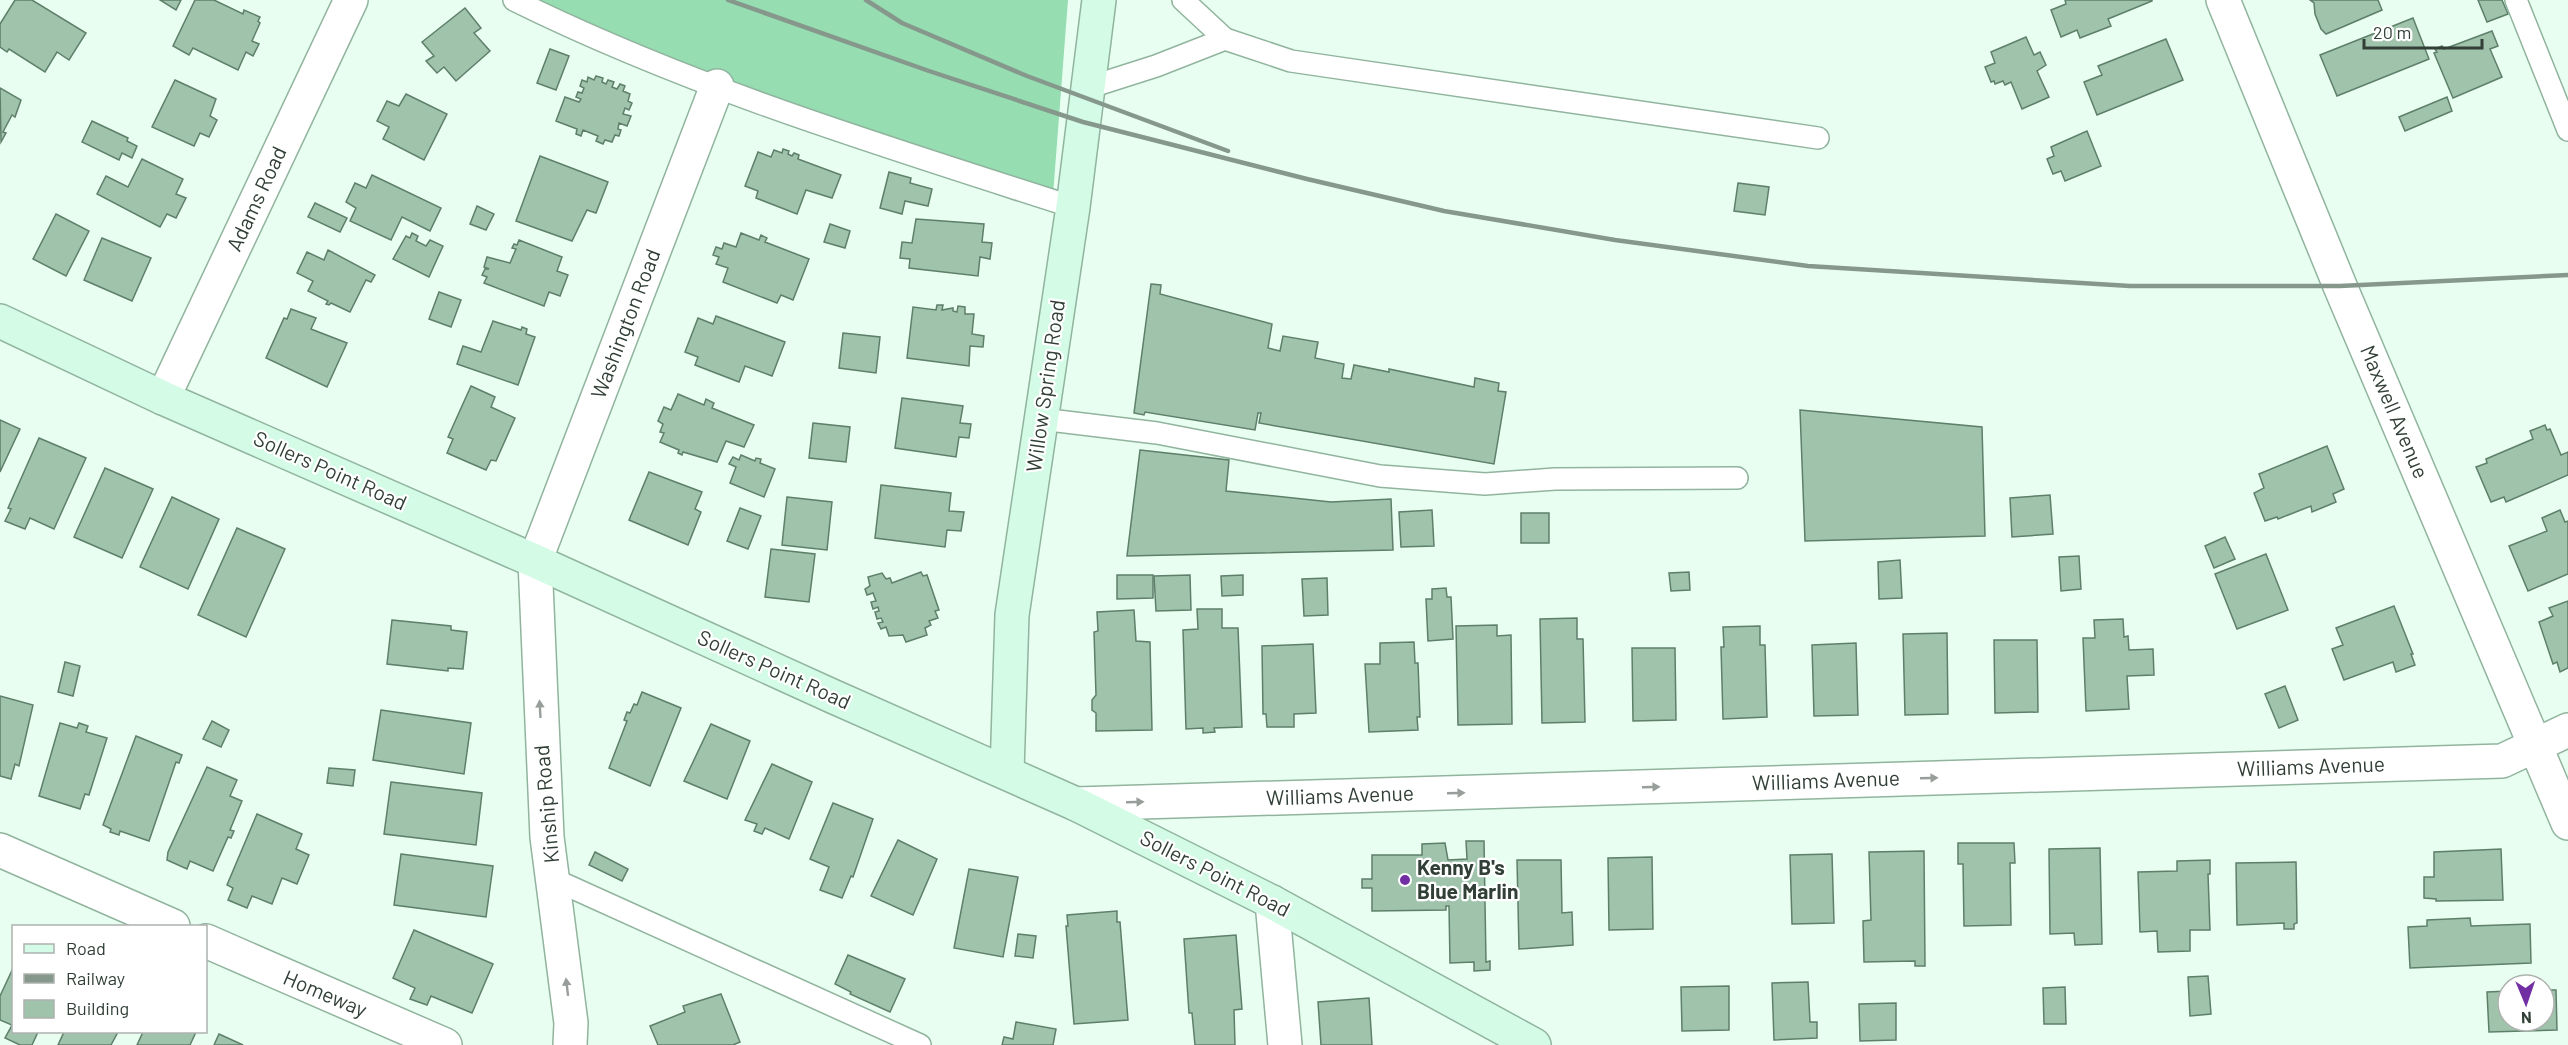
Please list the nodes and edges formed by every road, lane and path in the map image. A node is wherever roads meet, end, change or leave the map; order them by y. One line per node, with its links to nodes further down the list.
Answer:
1 (351, 0): 14 (street, Adams Road)
2 (514, 0): 8 (lane)
3 (1099, 0): 9 (street, Willow Spring Road)
4 (1183, 0): 7 (lane)
5 (2223, 0): 19 (street, Maxwell Avenue)
6 (2516, 0): 10 (lane)
7 (1225, 39): 9 (lane); 11 (lane)
8 (717, 86): 12 (lane); 17 (street, Washington Road)
9 (1087, 88): 12 (street, Willow Spring Road)
10 (2568, 130)
11 (1818, 138)
12 (1073, 207): 15 (street, Willow Spring Road)
13 (0, 321): 14 (street, Sollers Point Road)
14 (163, 398): 17 (street, Sollers Point Road)
15 (1041, 419): 16 (lane); 20 (street, Willow Spring Road)
16 (1737, 478)
17 (535, 561): 20 (street, Sollers Point Road); 24 (street, Kinship Road, one-way to 17)
18 (2568, 730): 19 (street, Williams Avenue)
19 (2535, 744): 21 (street, Williams Avenue, one-way to 19); 22 (street, Maxwell Avenue)
20 (1007, 772): 21 (street, Sollers Point Road)
21 (1076, 804): 25 (street, Sollers Point Road)
22 (2568, 823)
23 (0, 850): 26 (street)
24 (553, 879): 29 (street, Kinship Road, one-way to 24); 30 (lane)
25 (1272, 902): 31 (street); 32 (street, Sollers Point Road)
26 (169, 925)
27 (207, 941): 28 (street, Homeway)
28 (445, 1045)
29 (570, 1045)
30 (920, 1045)
31 (1285, 1045)
32 (1534, 1045)

